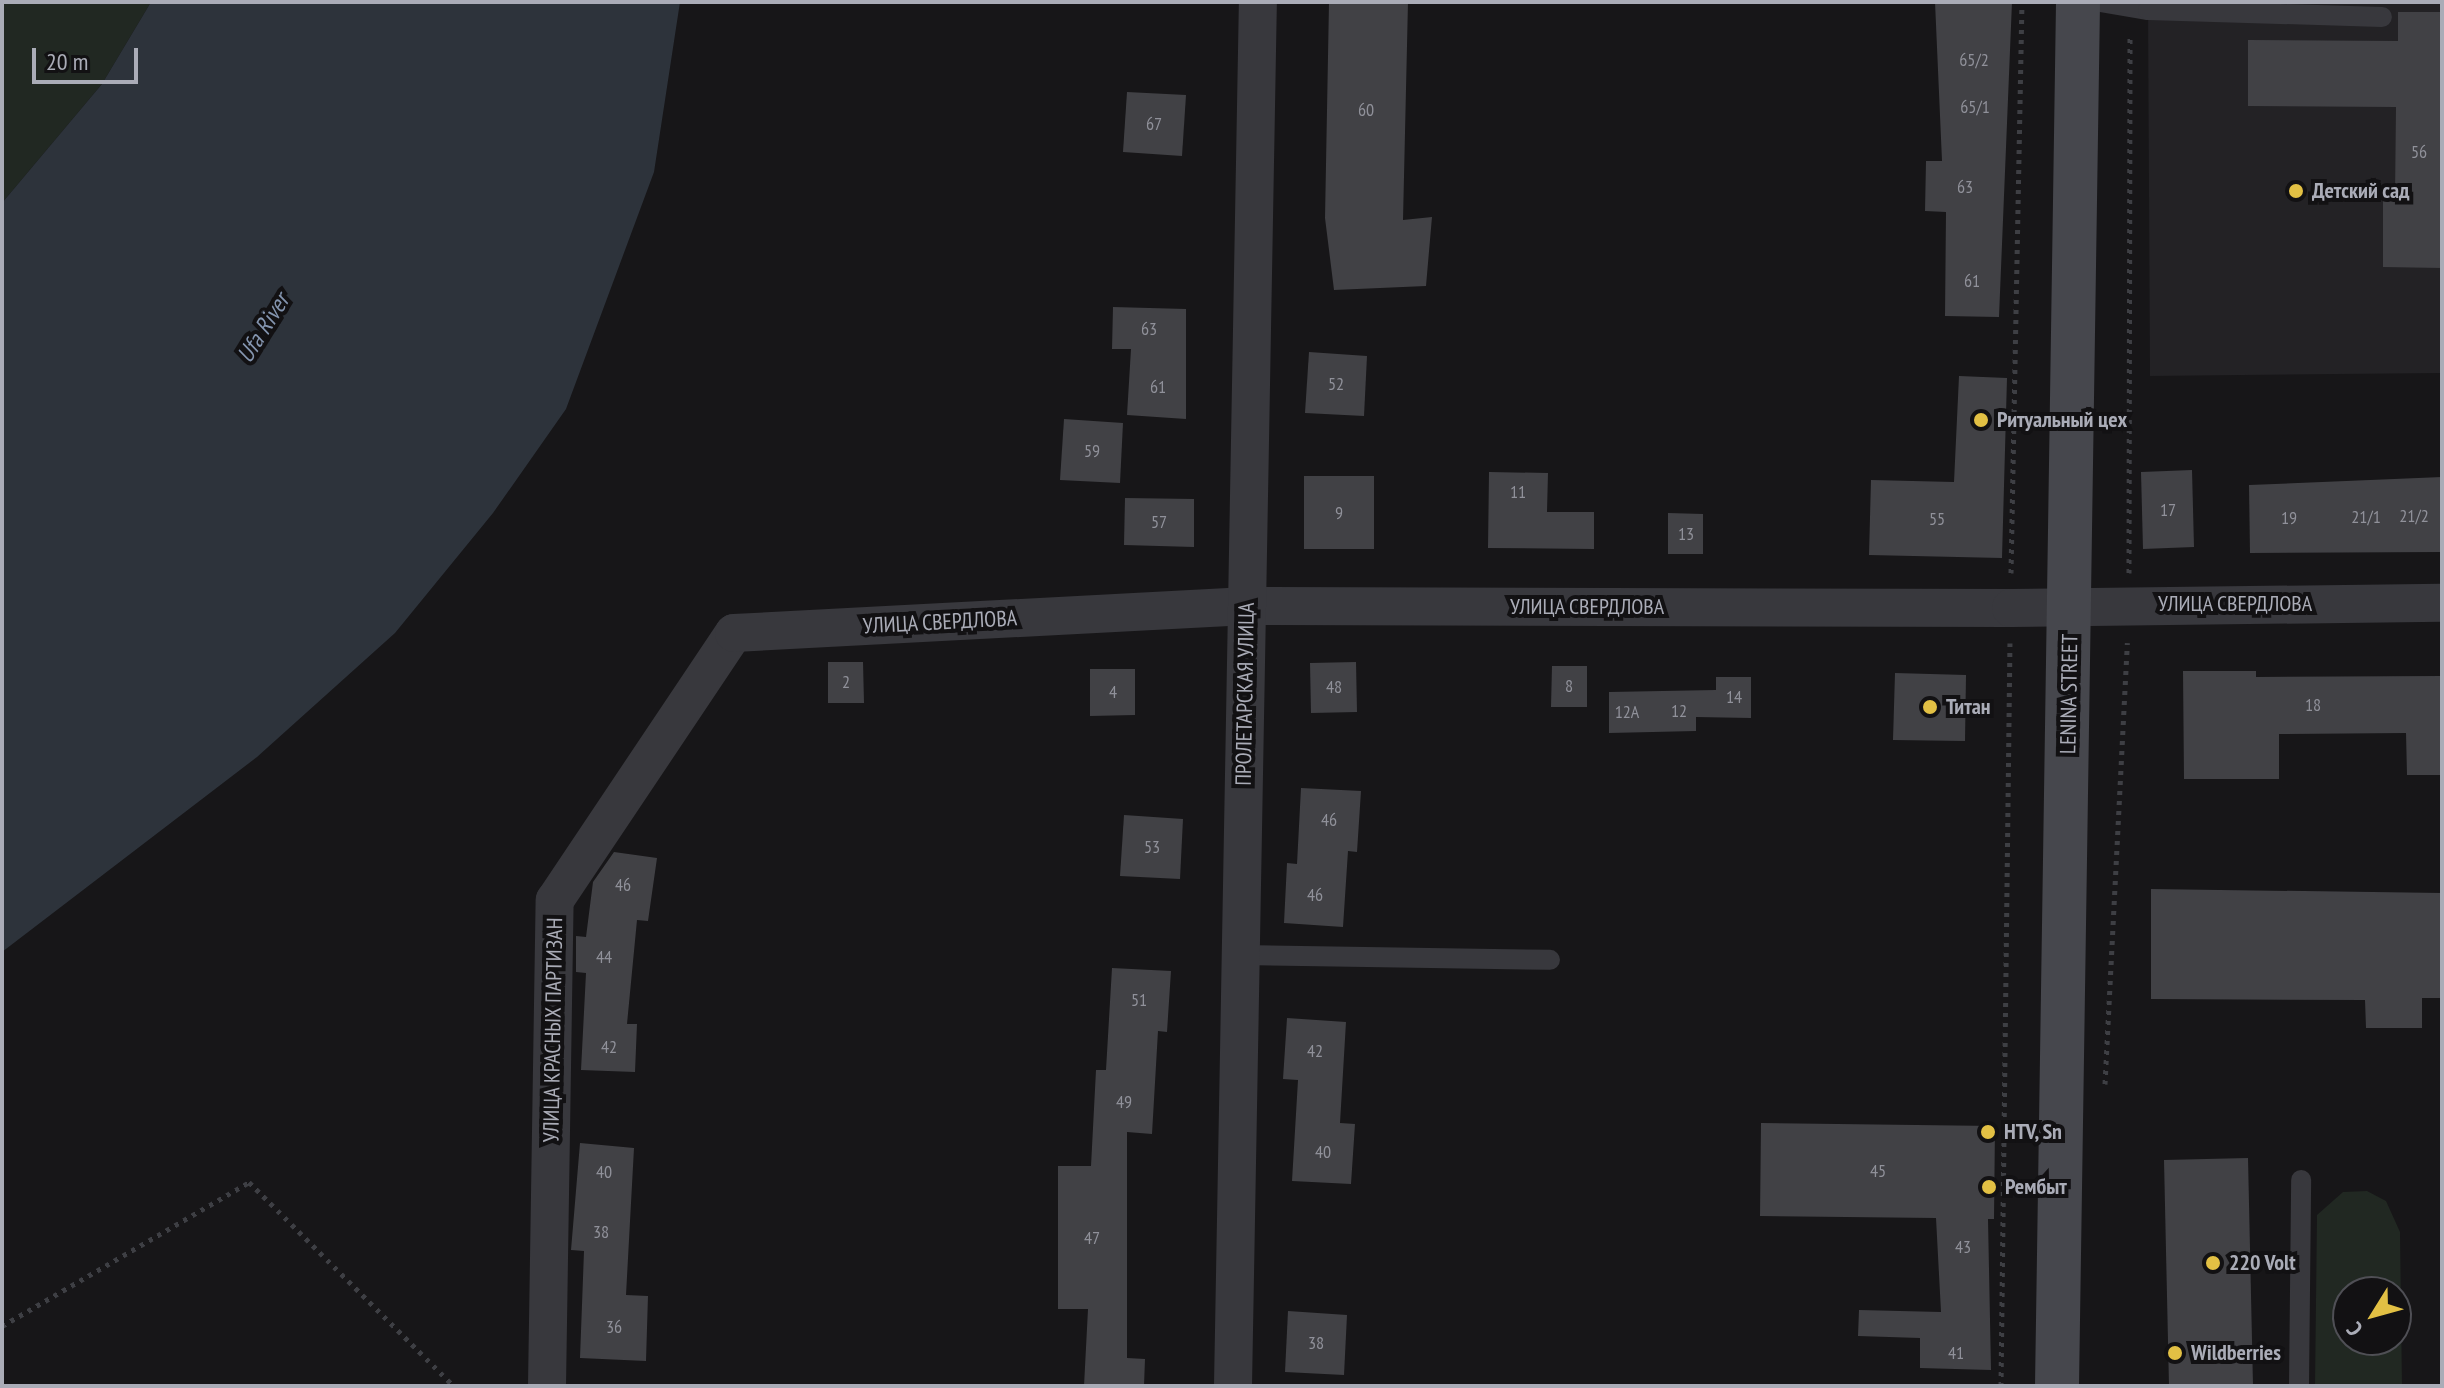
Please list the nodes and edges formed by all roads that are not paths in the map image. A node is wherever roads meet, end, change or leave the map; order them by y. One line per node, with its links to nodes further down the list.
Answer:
1 (1258, 2): 6 (street, ПРОЛЕТАРСКАЯ УЛИЦА)
2 (2078, 2): 7 (main road, LENINA STREET)
3 (2100, 2): 4 (lane)
4 (2382, 17)
5 (2442, 603): 7 (street, УЛИЦА СВЕРДЛОВА)
6 (1247, 606): 7 (street, УЛИЦА СВЕРДЛОВА); 8 (street, УЛИЦА СВЕРДЛОВА); 9 (street, ПРОЛЕТАРСКАЯ УЛИЦА)
7 (2070, 607): 14 (main road, LENINA STREET)
8 (734, 633): 12 (street, УЛИЦА КРАСНЫХ ПАРТИЗАН)
9 (1241, 955): 10 (lane); 13 (street, ПРОЛЕТАРСКАЯ УЛИЦА)
10 (1550, 960)
11 (2301, 1180): 15 (lane)
12 (547, 1386)
13 (1233, 1386)
14 (2057, 1386)
15 (2299, 1386)

